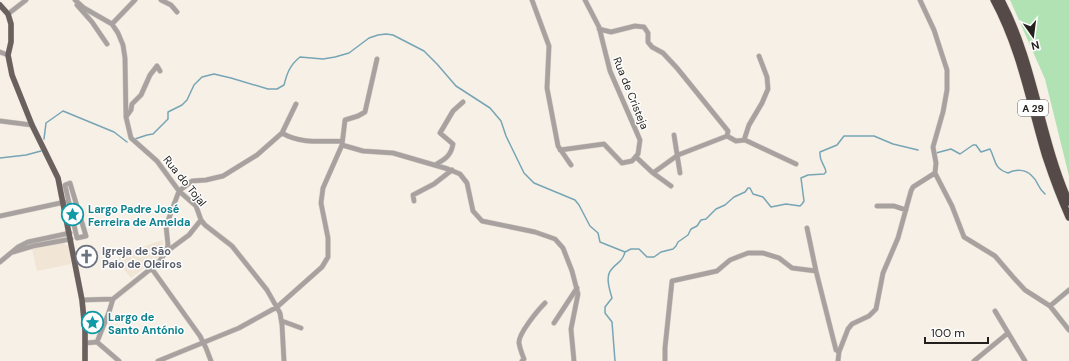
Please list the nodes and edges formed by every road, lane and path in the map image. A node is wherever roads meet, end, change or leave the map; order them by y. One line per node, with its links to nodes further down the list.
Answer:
1 (26, 0): 12 (street)
2 (74, 0): 13 (street); 15 (street)
3 (135, 0): 13 (street)
4 (161, 0): 11 (street)
5 (532, 0): 31 (street)
6 (585, 0): 14 (street, Rua de Cristeja)
7 (920, 0): 40 (street)
8 (994, 0): 52 (highway, A 29)
9 (1001, 0): 46 (highway, A 29)
10 (0, 5): 12 (main road)
11 (177, 12)
12 (8, 14): 17 (main road)
13 (112, 24): 23 (street, Rua do Tojal)
14 (599, 30): 28 (street); 33 (street, Rua de Cristeja)
15 (107, 44)
16 (0, 52): 17 (street)
17 (8, 55): 25 (main road)
18 (759, 56): 29 (street)
19 (377, 60): 30 (street)
20 (160, 71): 23 (street)
21 (463, 102): 35 (street)
22 (296, 104): 26 (street)
23 (126, 117): 42 (street, Rua do Tojal)
24 (0, 121): 25 (street)
25 (32, 125): 45 (main road)
26 (282, 133): 30 (street); 42 (street)
27 (674, 135): 32 (street)
28 (727, 136): 29 (street); 32 (street)
29 (744, 140): 34 (street)
30 (342, 143): 35 (street); 66 (street)
31 (560, 150): 33 (street); 36 (street)
32 (677, 156): 38 (street); 39 (street)
33 (636, 157): 38 (street)
34 (796, 164)
35 (435, 165): 37 (street)
36 (571, 166)
37 (452, 170): 44 (street); 60 (street)
38 (652, 173): 41 (street)
39 (680, 173)
40 (935, 173): 48 (street); 65 (street)
41 (671, 186)
42 (179, 191): 53 (street, Rua do Tojal); 56 (street)
43 (75, 200): 45 (street); 45 (street); 49 (street)
44 (414, 201)
45 (66, 202): 50 (street); 51 (street); 55 (main road)
46 (1069, 202)
47 (877, 206): 48 (street)
48 (906, 210): 76 (street)
49 (80, 214): 51 (street); 51 (street)
50 (0, 216)
51 (72, 216)
52 (1069, 217)
53 (201, 220): 56 (street); 66 (street, Rua do Tojal)
54 (807, 228): 59 (street)
55 (70, 236): 57 (street); 63 (main road)
56 (166, 252): 58 (street)
57 (0, 262)
58 (152, 268): 62 (street); 74 (street)
59 (816, 271): 76 (street); 84 (street)
60 (577, 288): 69 (street); 83 (street)
61 (1069, 290): 65 (street)
62 (112, 299): 63 (street); 73 (street)
63 (82, 300): 75 (main road)
64 (545, 303): 77 (street)
65 (1050, 306): 71 (street)
66 (278, 307): 68 (street, Rua do Tojal); 74 (street)
67 (995, 311): 72 (street)
68 (282, 322): 70 (street); 82 (street, Rua do Tojal)
69 (554, 323)
70 (301, 328)
71 (1069, 330)
72 (1008, 333): 86 (street); 87 (street)
73 (98, 342): 75 (street); 79 (street)
74 (203, 342): 80 (street); 81 (street)
75 (86, 343): 78 (main road)
76 (840, 352): 85 (street)
77 (523, 360)
78 (85, 361)
79 (119, 361)
80 (158, 361)
81 (211, 361)
82 (284, 361)
83 (574, 361)
84 (665, 361)
85 (838, 361)
86 (974, 361)
87 (1025, 361)

